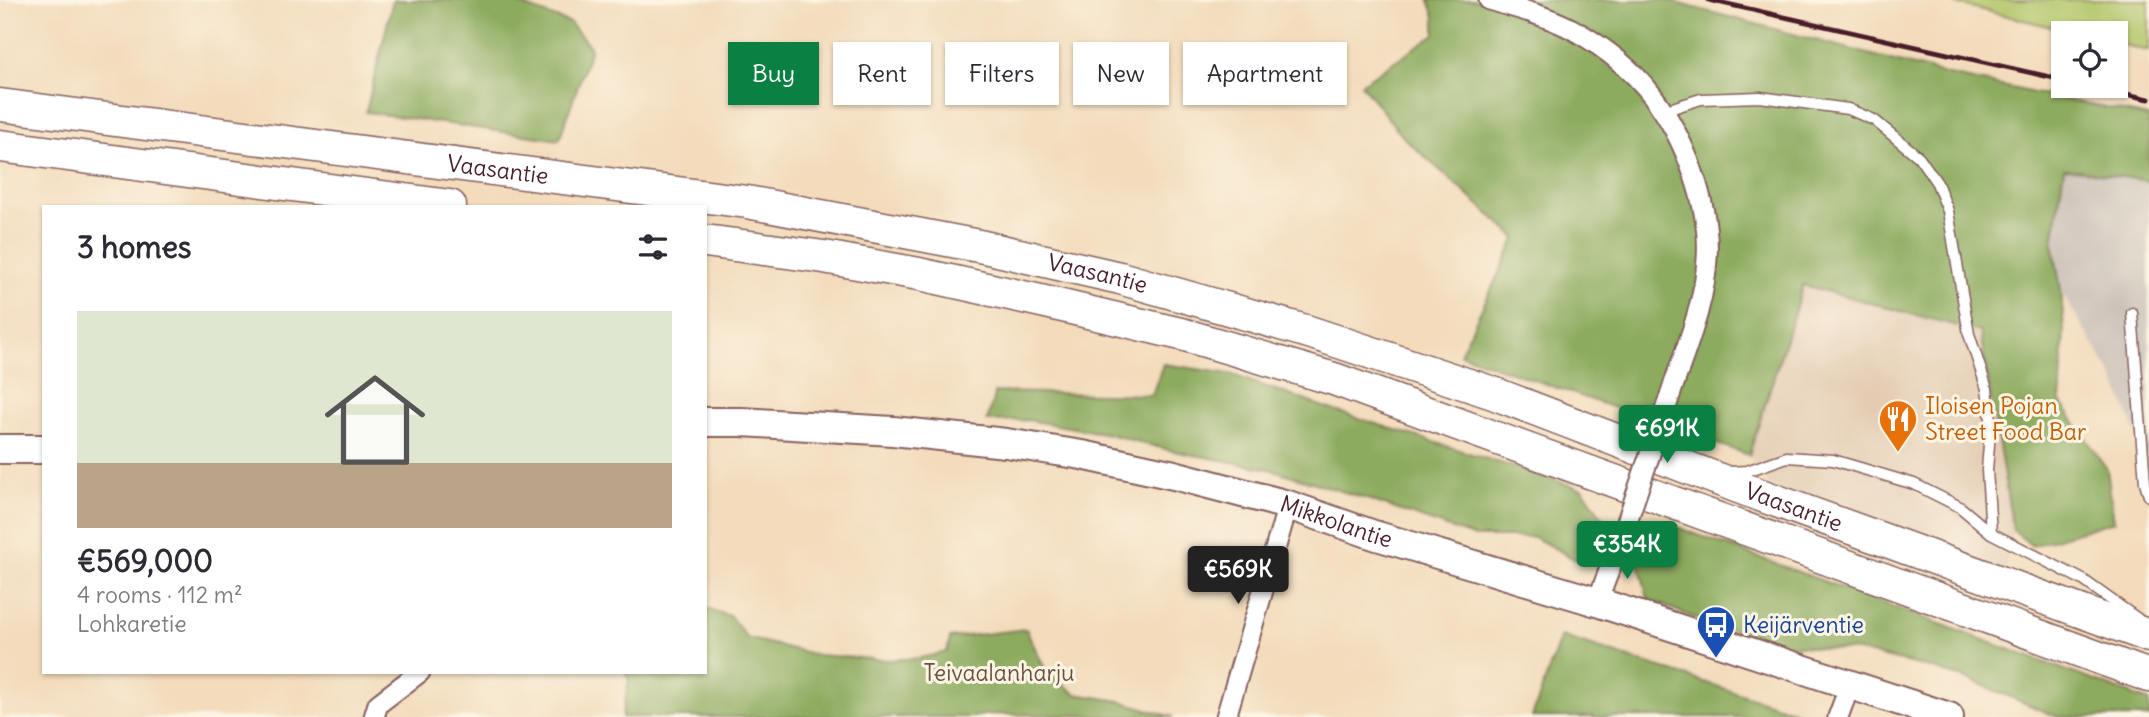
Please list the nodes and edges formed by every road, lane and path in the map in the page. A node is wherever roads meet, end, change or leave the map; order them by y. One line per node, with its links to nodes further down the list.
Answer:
1 (1489, 0): 3 (street)
2 (0, 105): 11 (highway, Vaasantie)
3 (1663, 111): 14 (lane); 15 (street, bridge)
4 (0, 146): 5 (highway, Vaasantie)
5 (442, 205)
6 (707, 241): 19 (highway, Vaasantie)
7 (2132, 313): 12 (lane)
8 (707, 422): 13 (main road, Mikkolantie)
9 (0, 449): 10 (main road)
10 (42, 449)
11 (1690, 468): 14 (lane); 17 (highway, Vaasantie)
12 (2149, 496)
13 (1287, 505): 15 (main road, Mikkolantie); 22 (street)
14 (1992, 534): 16 (lane)
15 (1597, 602): 20 (main road, Mikkolantie)
16 (2149, 626)
17 (2149, 636)
18 (418, 674): 21 (street)
19 (2149, 676)
20 (1850, 685): 23 (street); 24 (main road, Mikkolantie)
21 (374, 717)
22 (1226, 717)
23 (1838, 717)
24 (1949, 717)

